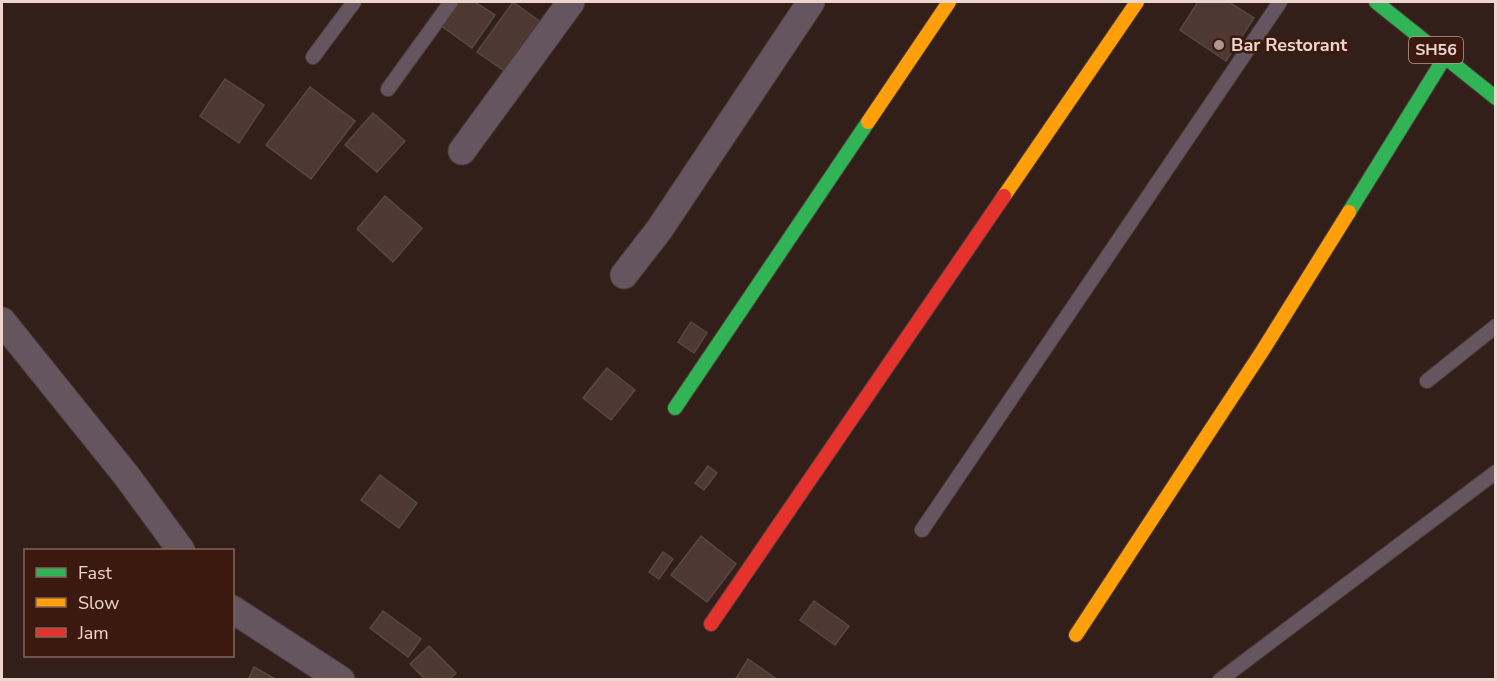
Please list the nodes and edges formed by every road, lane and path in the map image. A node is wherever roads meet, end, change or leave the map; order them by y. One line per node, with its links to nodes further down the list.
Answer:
1 (354, 2): 9 (lane)
2 (451, 2): 11 (lane)
3 (571, 2): 13 (street)
4 (811, 2): 14 (street)
5 (949, 2): 18 (street)
6 (1137, 2): 23 (street)
7 (1280, 2): 20 (lane)
8 (1376, 2): 10 (street, SH56)
9 (313, 57)
10 (1445, 57): 12 (street, SH56); 24 (street)
11 (388, 89)
12 (1496, 98)
13 (462, 151)
14 (624, 275)
15 (2, 321): 21 (street)
16 (1496, 326): 17 (lane)
17 (1427, 381)
18 (675, 408)
19 (1496, 472): 26 (lane)
20 (922, 530)
21 (180, 549)
22 (234, 610): 25 (street)
23 (711, 624)
24 (1076, 635)
25 (341, 680)
26 (1220, 680)

